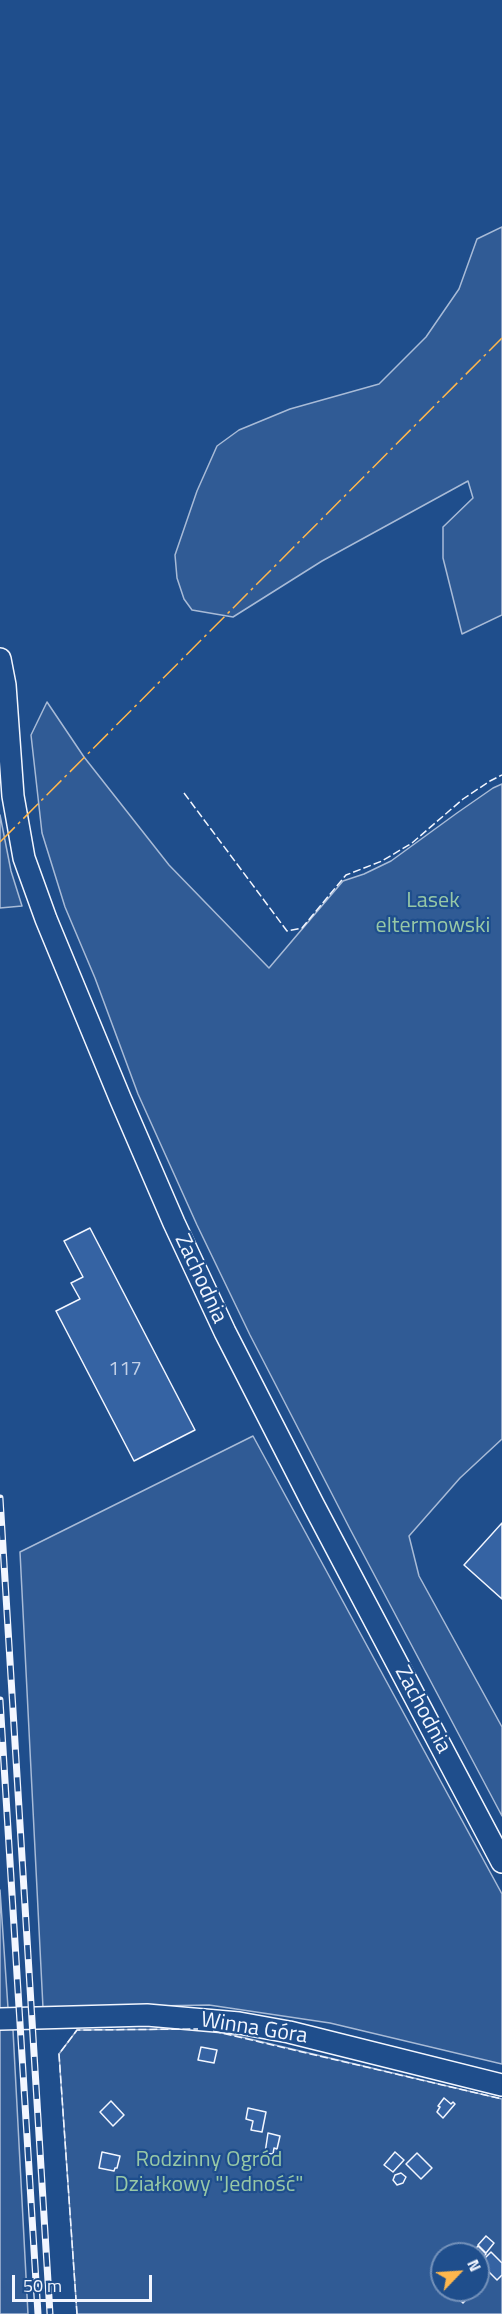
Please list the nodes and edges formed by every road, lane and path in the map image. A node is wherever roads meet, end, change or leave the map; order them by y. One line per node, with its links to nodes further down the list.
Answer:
1 (0, 659): 2 (street, Zachodnia)
2 (502, 1862)
3 (0, 2019): 4 (street, Winna Góra)
4 (502, 2085)

